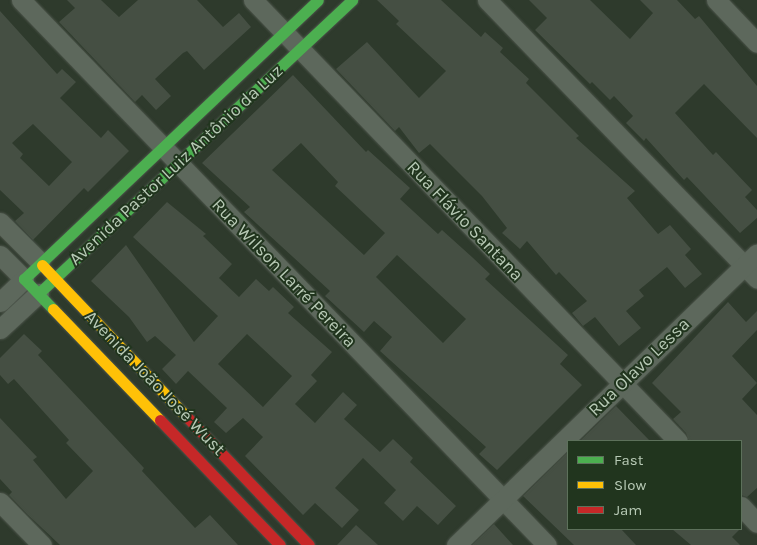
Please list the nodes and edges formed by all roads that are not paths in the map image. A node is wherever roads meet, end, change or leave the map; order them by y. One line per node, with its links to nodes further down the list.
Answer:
1 (21, 0): 10 (street, Rua Wilson Larré Pereira)
2 (253, 0): 7 (street, Rua Flávio Santana)
3 (318, 0): 7 (street, Avenida Pastor Luiz Antônio da Luz)
4 (352, 0): 9 (street, Avenida Pastor Luiz Antônio da Luz)
5 (488, 0): 14 (street)
6 (716, 0): 8 (street)
7 (284, 33): 9 (street, Rua Flávio Santana); 10 (street, Avenida Pastor Luiz Antônio da Luz)
8 (757, 43)
9 (301, 50): 11 (street, Avenida Pastor Luiz Antônio da Luz); 22 (street, Rua Flávio Santana)
10 (163, 146): 11 (street, Rua Wilson Larré Pereira); 15 (street, Avenida Pastor Luiz Antônio da Luz)
11 (178, 163): 16 (street, Avenida Pastor Luiz Antônio da Luz); 24 (street, Rua Wilson Larré Pereira)
12 (0, 222): 15 (street, Avenida João José Wust)
13 (0, 255): 17 (street, Avenida João José Wust)
14 (750, 259): 18 (street); 22 (street, Rua Olavo Lessa)
15 (40, 262): 16 (street, Avenida João José Wust); 17 (street, Avenida Pastor Luiz Antônio da Luz)
16 (54, 277): 19 (street, Avenida Pastor Luiz Antônio da Luz); 30 (street, Avenida João José Wust)
17 (24, 279): 19 (street, Avenida João José Wust); 20 (street, Avenida Pastor Luiz Antônio da Luz)
18 (757, 279)
19 (38, 293): 21 (street, Avenida Pastor Luiz Antônio da Luz); 29 (street, Avenida João José Wust)
20 (0, 302)
21 (0, 329)
22 (622, 383): 23 (street, Rua Flávio Santana); 24 (street, Rua Olavo Lessa)
23 (677, 440)
24 (503, 499): 31 (street, Rua Olavo Lessa); 32 (street, Rua Wilson Larré Pereira)
25 (0, 502): 28 (street)
26 (742, 507): 27 (street)
27 (757, 523)
28 (42, 545)
29 (280, 545)
30 (309, 545)
31 (456, 545)
32 (547, 545)

